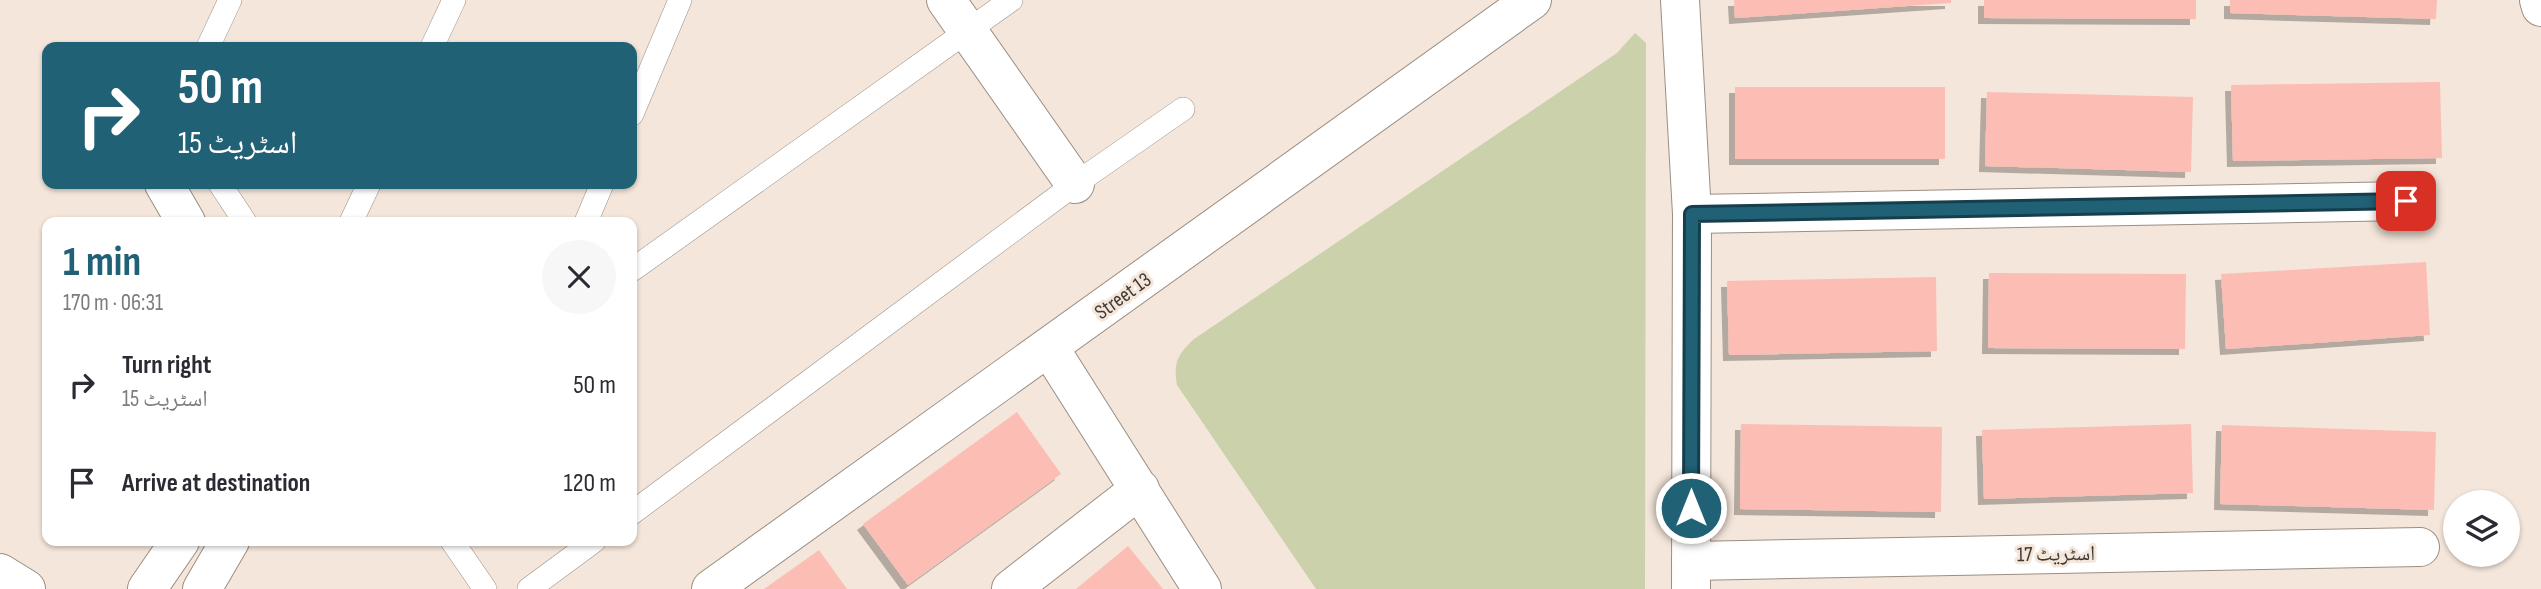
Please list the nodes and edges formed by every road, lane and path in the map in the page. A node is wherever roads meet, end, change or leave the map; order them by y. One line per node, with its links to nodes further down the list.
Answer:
1 (230, 0): 10 (lane)
2 (454, 0): 11 (lane)
3 (680, 0): 12 (lane)
4 (1011, 0): 9 (lane)
5 (1532, 0): 26 (street, Street 13)
6 (1680, 0): 20 (street)
7 (2539, 0): 8 (street)
8 (2541, 7)
9 (956, 15): 14 (street); 25 (lane)
10 (210, 42)
11 (434, 42)
12 (637, 102)
13 (1183, 109): 14 (lane)
14 (1075, 184): 28 (lane)
15 (167, 189): 21 (street)
16 (223, 189): 22 (lane)
17 (367, 189): 23 (lane)
18 (600, 189): 24 (lane)
19 (2406, 201): 20 (street)
20 (1692, 214): 35 (street)
21 (183, 217)
22 (242, 217)
23 (353, 217)
24 (588, 217)
25 (637, 266)
26 (1050, 349): 27 (street); 41 (street, Street 13)
27 (1140, 489): 42 (street); 43 (street)
28 (637, 509)
29 (177, 546): 37 (street)
30 (227, 546): 38 (street)
31 (455, 546): 39 (lane)
32 (587, 546): 40 (lane)
33 (2420, 547): 35 (street, اسٹریٹ 17)
34 (0, 573): 36 (street)
35 (1691, 575)
36 (26, 589)
37 (147, 589)
38 (202, 589)
39 (485, 589)
40 (529, 589)
41 (711, 589)
42 (1011, 589)
43 (1202, 589)

